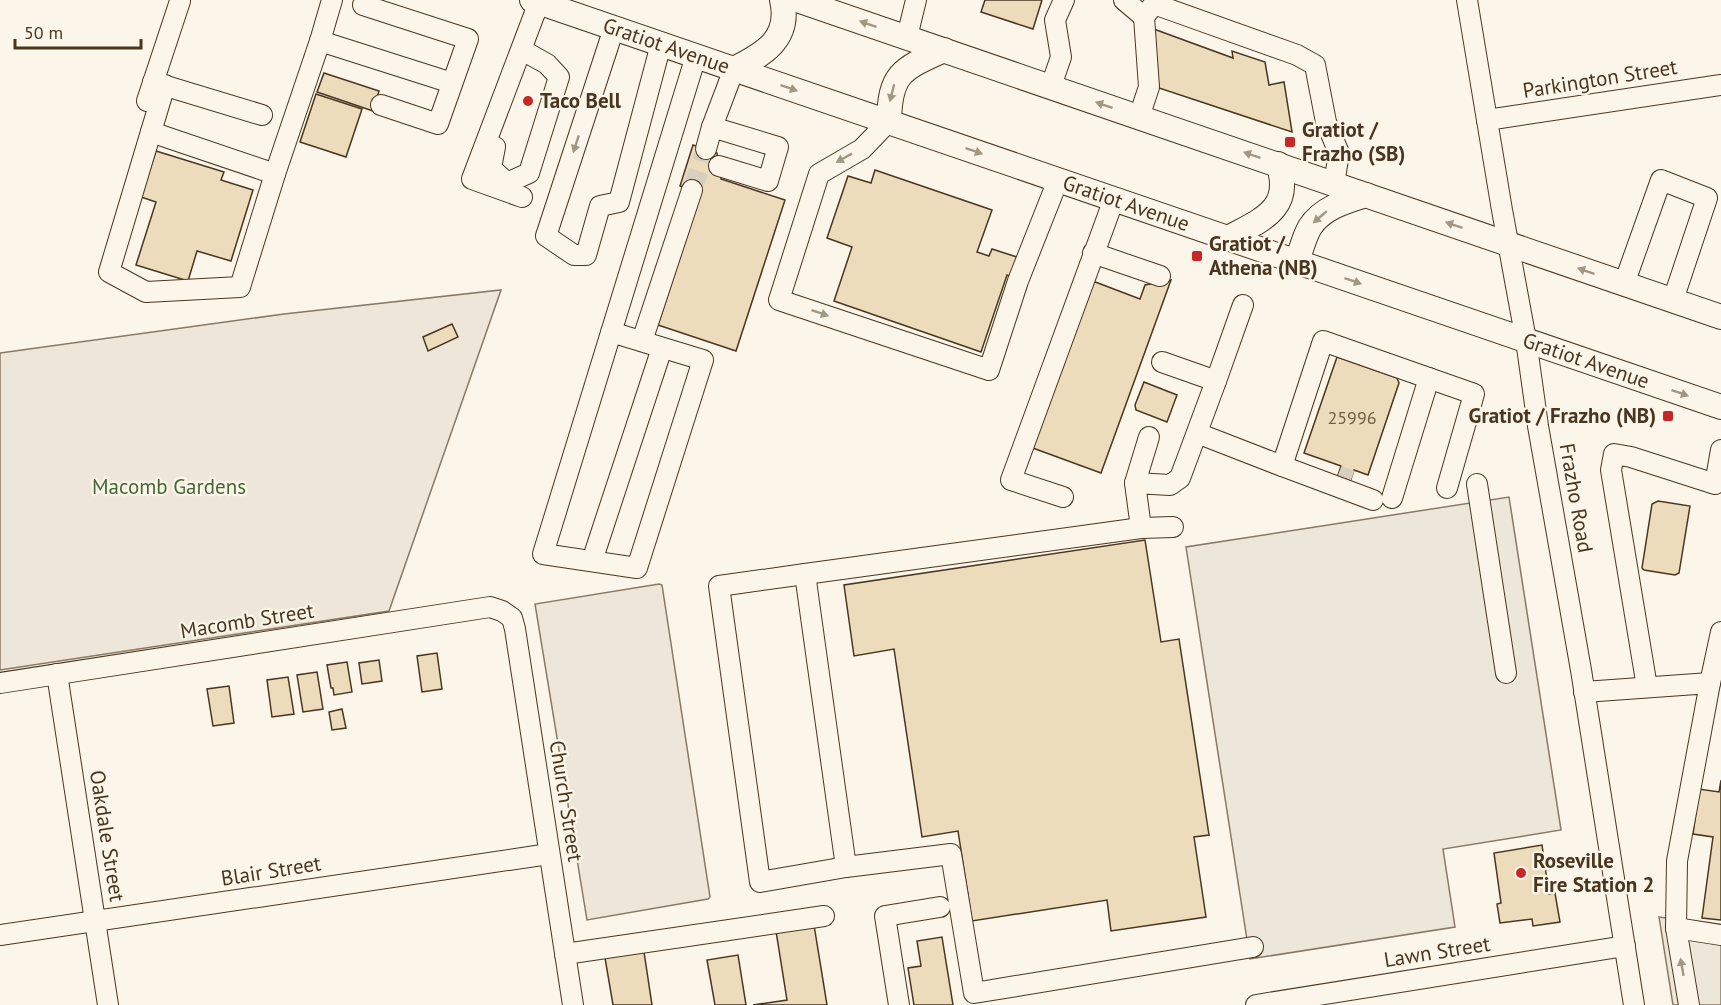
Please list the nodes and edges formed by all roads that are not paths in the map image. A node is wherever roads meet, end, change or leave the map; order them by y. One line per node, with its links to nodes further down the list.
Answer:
1 (180, 0): 21 (street)
2 (332, 0): 14 (street)
3 (782, 0): 19 (main road)
4 (797, 0): 13 (main road, one-way to 4)
5 (916, 0): 13 (street)
6 (1064, 0): 23 (street)
7 (1124, 0): 11 (street)
8 (1467, 0): 27 (street, Frazho Road)
9 (536, 1): 12 (main road, Gratiot Avenue); 16 (street)
10 (363, 5): 20 (street)
11 (1144, 17): 26 (street); 38 (street)
12 (614, 28): 15 (main road, Gratiot Avenue); 15 (street, one-way to 15)
13 (907, 37): 17 (main road)
14 (320, 41): 20 (street); 36 (street)
15 (661, 44): 18 (main road, Gratiot Avenue)
16 (522, 50): 31 (street); 31 (street)
17 (944, 50): 23 (main road); 28 (main road, one-way to 28)
18 (696, 56): 19 (main road, Gratiot Avenue); 52 (street)
19 (734, 69): 28 (main road, Gratiot Avenue, one-way to 28); 29 (street)
20 (452, 83): 24 (street)
21 (159, 84): 25 (street); 30 (street); 33 (street)
22 (1721, 85): 27 (street, Parkington Street)
23 (1051, 87): 26 (main road, one-way to 23)
24 (381, 105)
25 (262, 115)
26 (1139, 117): 34 (main road, one-way to 26)
27 (1487, 120): 44 (street, Frazho Road)
28 (889, 122): 37 (main road, Gratiot Avenue, one-way to 37); 37 (street, one-way to 37)
29 (712, 127): 32 (street); 35 (street)
30 (151, 132): 36 (street); 36 (street)
31 (490, 145): 41 (street)
32 (706, 149)
33 (129, 157)
34 (1278, 164): 38 (main road); 43 (main road)
35 (719, 166)
36 (275, 174)
37 (1058, 180): 42 (main road, Gratiot Avenue)
38 (1334, 184): 40 (main road)
39 (692, 190): 54 (street)
40 (1366, 195): 44 (main road, one-way to 40); 46 (main road, one-way to 46)
41 (522, 197)
42 (1114, 199): 43 (main road, Gratiot Avenue); 45 (street)
43 (1228, 238): 46 (main road, Gratiot Avenue)
44 (1509, 244): 48 (main road, one-way to 44); 53 (street, Frazho Road)
45 (1094, 253): 47 (street); 67 (street)
46 (1298, 262): 53 (main road, Gratiot Avenue, one-way to 53)
47 (1160, 276)
48 (1624, 284): 49 (main road); 49 (street)
49 (1673, 300): 51 (main road)
50 (1243, 305): 58 (street)
51 (1721, 317)
52 (611, 332): 54 (street); 71 (street)
53 (1526, 340): 59 (main road, Gratiot Avenue, one-way to 59); 80 (street, Frazho Road)
54 (642, 341): 55 (street)
55 (662, 348): 71 (street); 71 (street)
56 (1162, 362): 58 (street)
57 (1429, 378): 63 (street); 66 (street); 68 (street)
58 (1216, 381): 60 (street)
59 (1721, 407)
60 (1197, 433): 63 (street); 64 (street)
61 (1149, 437): 64 (street)
62 (1721, 450): 79 (street)
63 (1282, 466): 68 (street); 68 (street)
64 (1135, 483): 70 (street)
65 (1478, 484): 75 (street)
66 (1448, 488)
67 (1063, 497)
68 (1383, 499)
69 (1173, 526): 70 (street)
70 (1141, 528): 72 (street)
71 (592, 561)
72 (805, 574): 82 (street); 82 (street)
73 (502, 611): 76 (street, Macomb Street); 81 (street, Church Street)
74 (1721, 632): 78 (street)
75 (1506, 673)
76 (57, 674): 77 (street, Macomb Street); 85 (street, Oakdale Street)
77 (0, 683)
78 (1710, 683): 79 (street); 86 (street)
79 (1647, 687): 80 (street)
80 (1584, 692): 89 (street, Frazho Road)
81 (549, 854): 85 (street, Blair Street); 91 (street, Church Street)
82 (846, 867): 90 (street)
83 (940, 907): 94 (street)
84 (824, 916): 91 (street)
85 (96, 921): 87 (street, Blair Street); 92 (street, Oakdale Street)
86 (1676, 928): 88 (street); 97 (street, one-way to 86)
87 (0, 935)
88 (1721, 935)
89 (1625, 946): 95 (street, Lawn Street); 96 (street, Frazho Road)
90 (1253, 947)
91 (565, 954): 93 (street, Church Street)
92 (108, 1005)
93 (573, 1005)
94 (899, 1005)
95 (1256, 1005)
96 (1634, 1005)
97 (1689, 1005)

